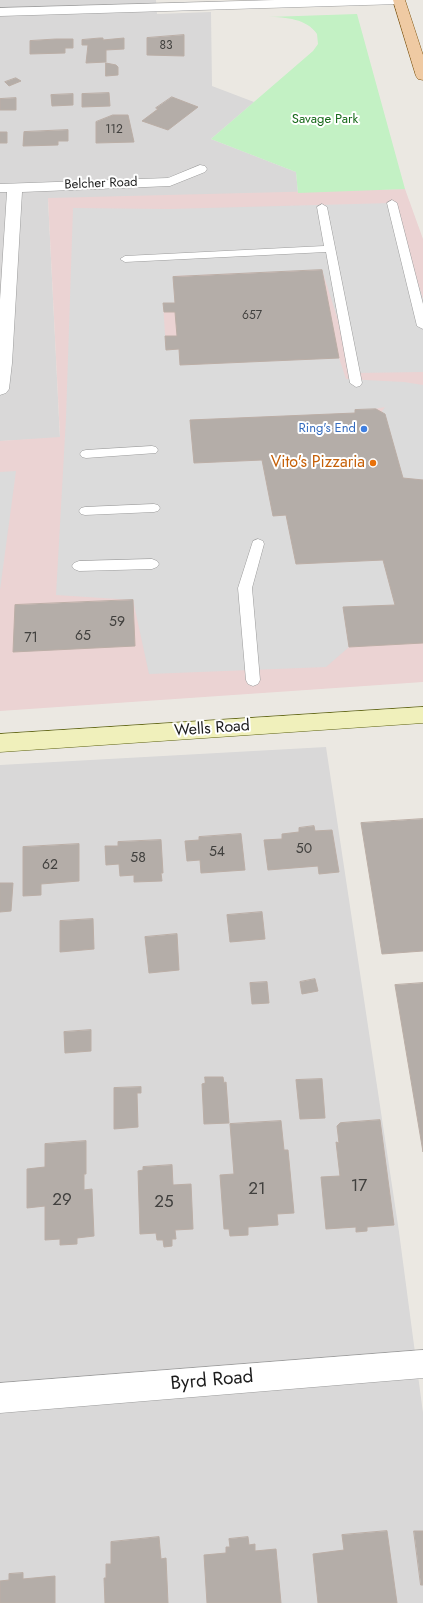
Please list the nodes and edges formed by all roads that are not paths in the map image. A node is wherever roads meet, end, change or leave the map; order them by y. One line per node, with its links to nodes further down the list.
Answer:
1 (399, 0): 2 (street); 3 (main road)
2 (0, 12)
3 (419, 51): 4 (main road)
4 (423, 76)
5 (200, 169): 6 (street, Belcher Road)
6 (7, 188): 13 (street)
7 (392, 203): 11 (lane)
8 (322, 207): 9 (lane)
9 (330, 249): 10 (lane); 12 (lane)
10 (125, 259)
11 (423, 326)
12 (356, 384)
13 (0, 389)
14 (152, 450): 15 (lane)
15 (86, 454)
16 (154, 508): 17 (lane)
17 (85, 511)
18 (258, 544): 21 (lane)
19 (152, 564): 20 (lane)
20 (79, 566)
21 (253, 680)
22 (423, 715): 23 (main road, Wells Road)
23 (0, 743)
24 (423, 1364): 25 (street, Byrd Road)
25 (0, 1398)

